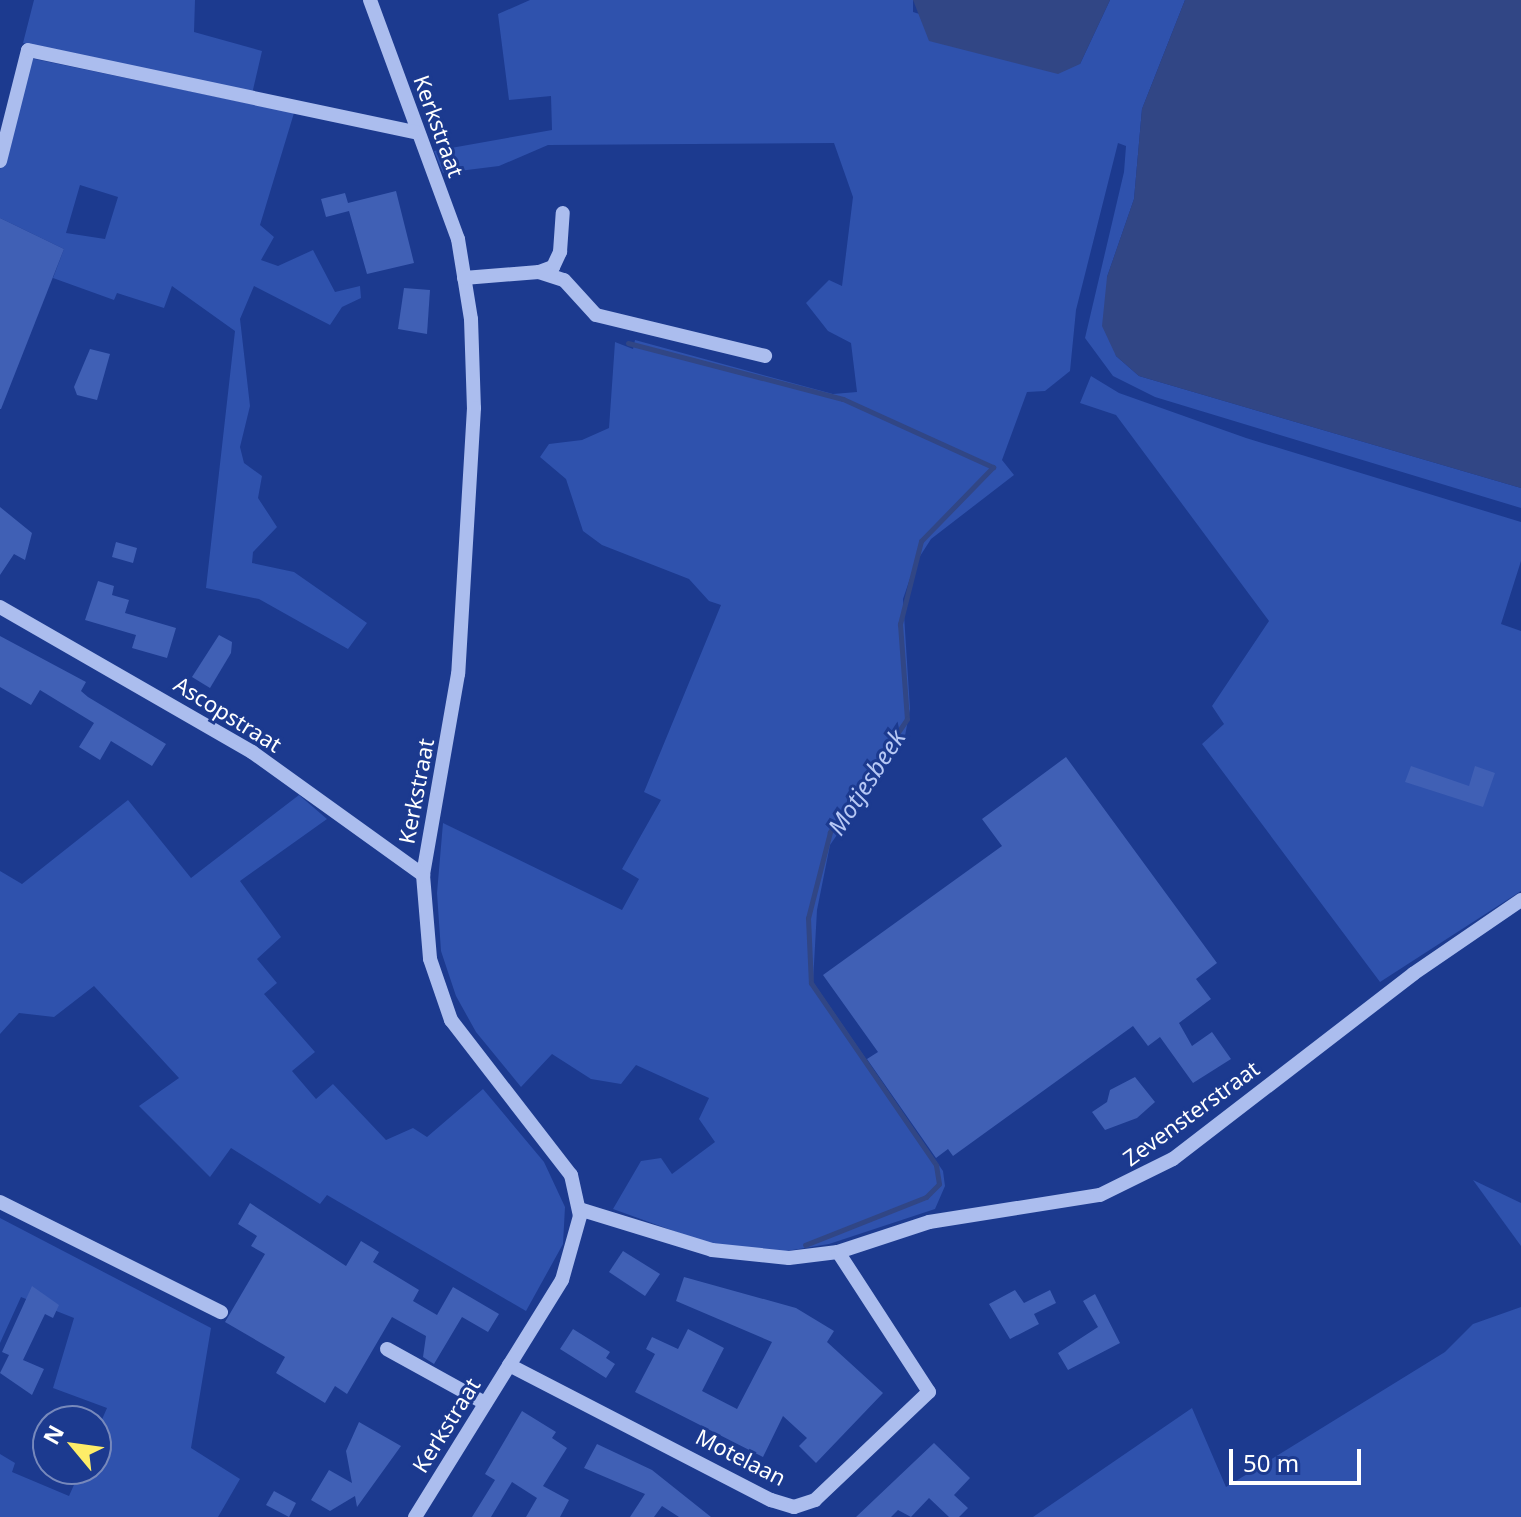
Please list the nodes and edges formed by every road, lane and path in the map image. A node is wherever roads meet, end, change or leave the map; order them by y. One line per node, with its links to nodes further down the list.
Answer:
1 (370, 0): 2 (street, Kerkstraat)
2 (418, 133): 3 (street); 6 (street, Kerkstraat)
3 (0, 161)
4 (563, 213): 5 (street)
5 (539, 272): 6 (street); 7 (street)
6 (464, 278): 9 (street, Kerkstraat)
7 (765, 356)
8 (0, 607): 9 (street, Ascopstraat)
9 (423, 875): 12 (street, Kerkstraat)
10 (1521, 900): 13 (street, Zevensterstraat)
11 (0, 1202): 14 (street)
12 (579, 1209): 13 (street, Zevensterstraat); 16 (street, Kerkstraat)
13 (838, 1252): 16 (street, Motelaan)
14 (221, 1312)
15 (387, 1349): 17 (street)
16 (509, 1365): 17 (street, Kerkstraat)
17 (485, 1403): 18 (street, Kerkstraat)
18 (415, 1517)

